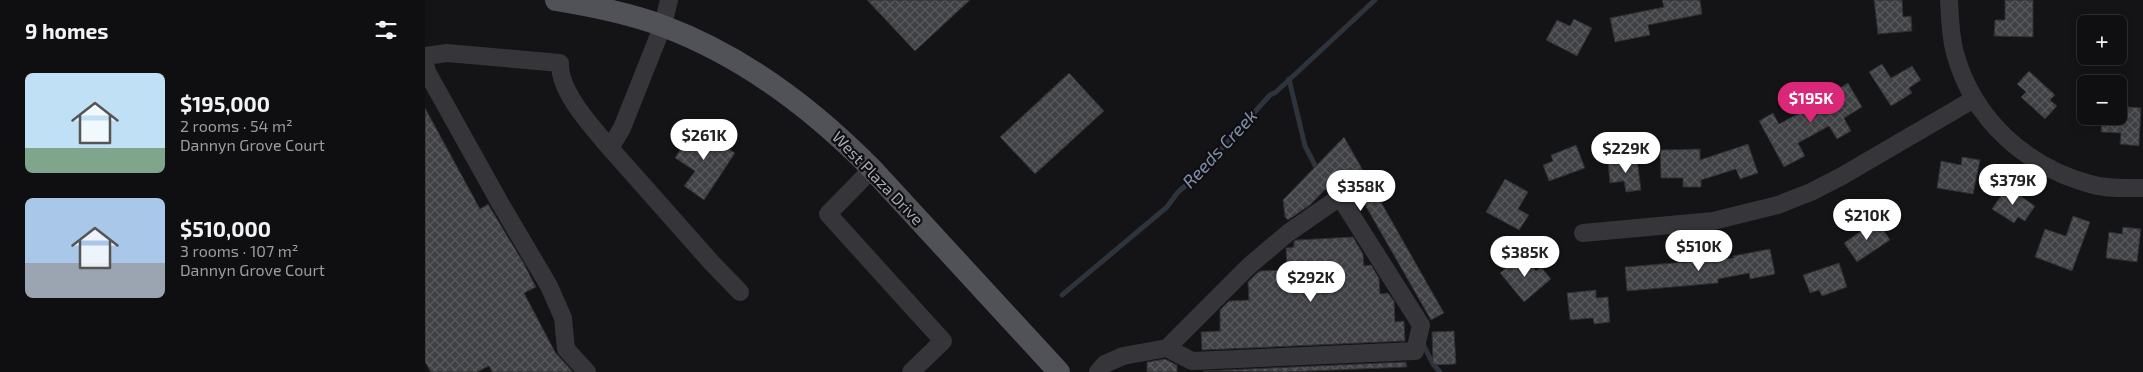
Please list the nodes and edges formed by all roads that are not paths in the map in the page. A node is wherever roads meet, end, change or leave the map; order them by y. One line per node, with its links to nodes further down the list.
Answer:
1 (556, 0): 4 (main road, West Plaza Drive)
2 (669, 0): 5 (street)
3 (1949, 0): 8 (street)
4 (600, 3): 5 (main road, West Plaza Drive)
5 (663, 26): 9 (street); 10 (main road, West Plaza Drive)
6 (425, 56): 9 (street)
7 (425, 63): 15 (street)
8 (1974, 99): 11 (street); 12 (street)
9 (610, 148): 13 (street)
10 (873, 169): 16 (street); 17 (main road, West Plaza Drive)
11 (2143, 188)
12 (1583, 233)
13 (740, 292)
14 (1167, 348): 14 (street); 18 (street)
15 (587, 372)
16 (911, 372)
17 (1059, 372)
18 (1098, 372)

